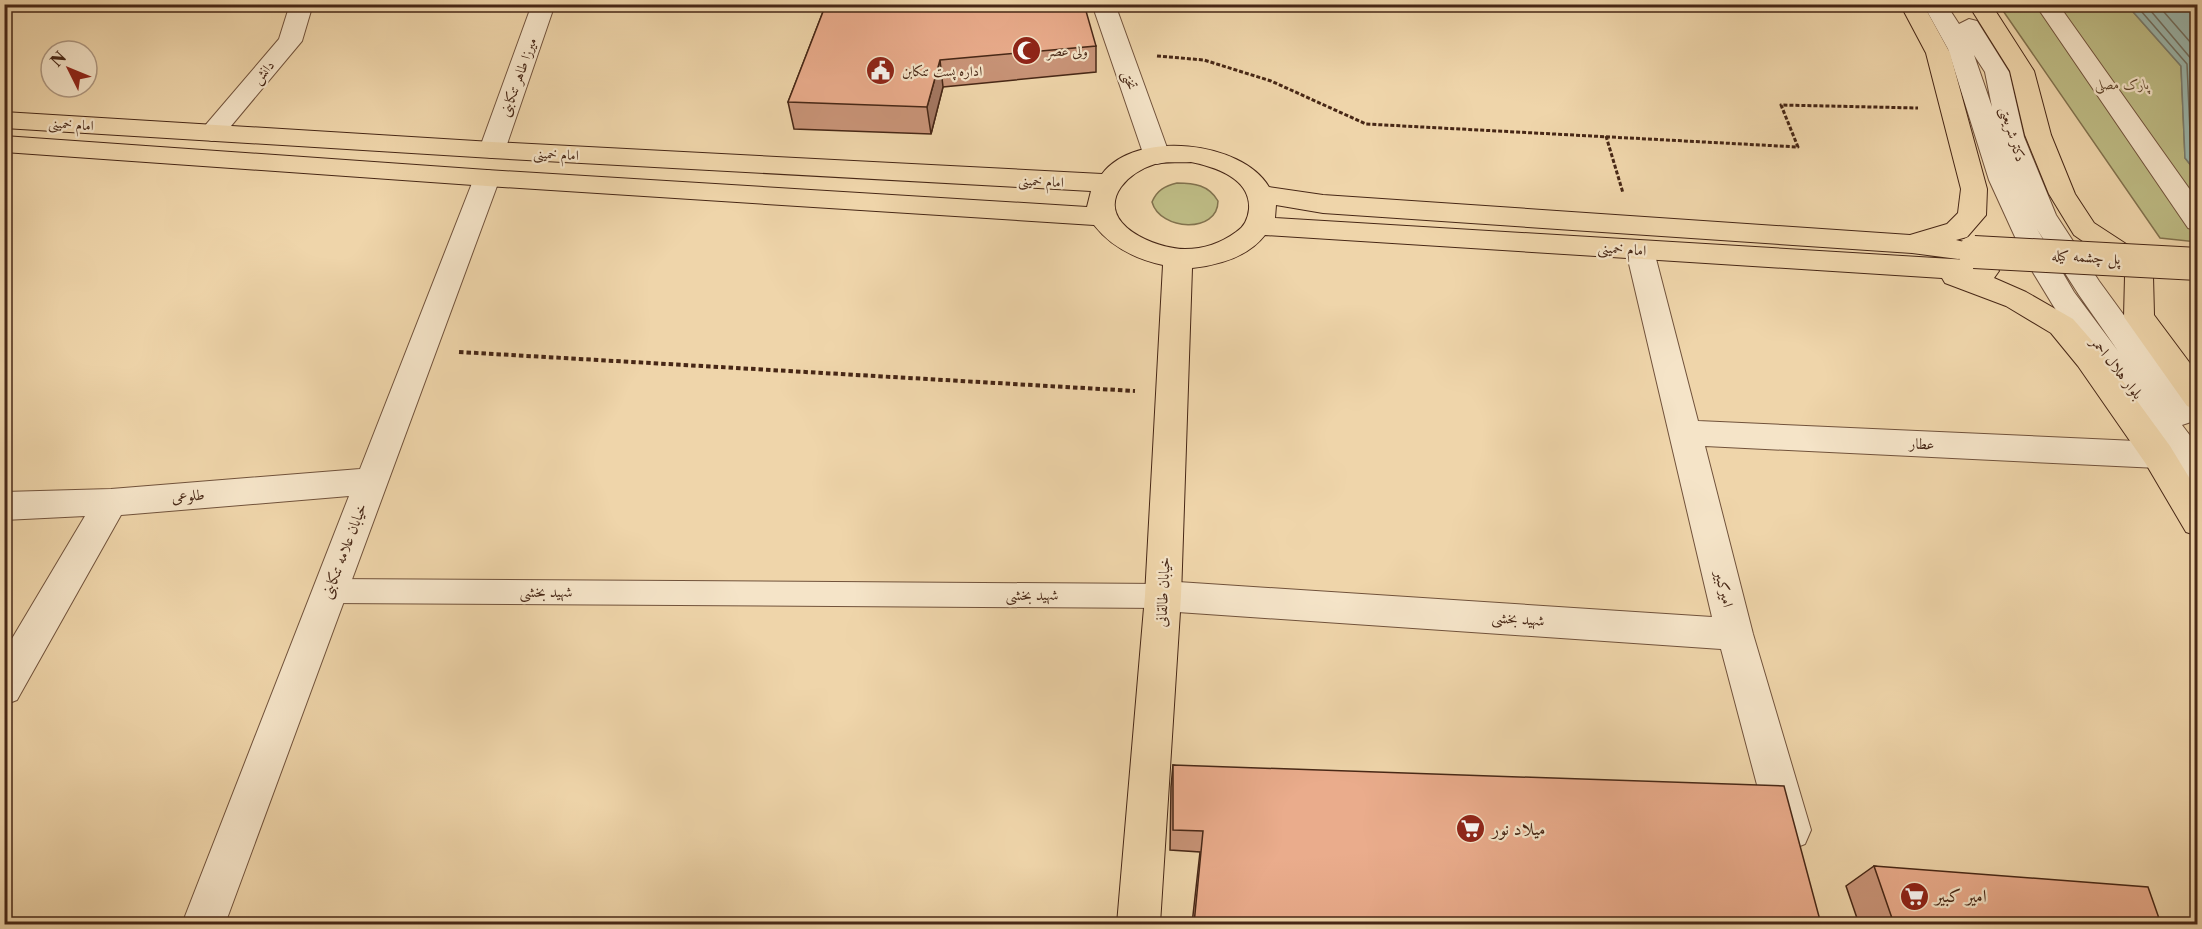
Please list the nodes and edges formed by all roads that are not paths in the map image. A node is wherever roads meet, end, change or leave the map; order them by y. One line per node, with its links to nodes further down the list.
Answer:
1 (302, 4): 10 (street, دانش)
2 (544, 4): 13 (street, میرزا طاهر تنکابنی)
3 (1103, 4): 12 (street, تختی)
4 (1911, 4): 20 (main road)
5 (1934, 4): 23 (street, دکتر شریعتی)
6 (1955, 4): 24 (street, دکتر شریعتی)
7 (1979, 4): 26 (main road)
8 (2046, 4): 17 (street)
9 (4, 120): 10 (main road, امام خمینی)
10 (212, 133): 13 (main road, امام خمینی)
11 (4, 144): 13 (main road, امام خمینی)
12 (1157, 156): 14 (main road); 15 (main road)
13 (489, 164): 14 (main road, امام خمینی); 16 (main road, امام خمینی); 33 (street, خیابان علامه تنکابنی)
14 (1107, 183): 16 (main road)
15 (1261, 194): 18 (main road); 20 (main road, امام خمینی)
16 (1103, 217): 21 (main road)
17 (2198, 222)
18 (1259, 226): 19 (main road, امام خمینی); 21 (main road)
19 (1640, 251): 20 (main road, امام خمینی); 29 (street, امیرکبیر)
20 (1916, 256): 22 (main road, امام خمینی); 31 (main road)
21 (1178, 258): 38 (main road, خیابان طالقانی)
22 (1980, 261): 26 (main road, پل چشمه کیله)
23 (2040, 262): 32 (street, بلوار هلال احمر)
24 (2072, 263): 30 (street, بلوار هلال احمر)
25 (2198, 264): 26 (main road, پل چشمه کیله, bridge)
26 (2135, 268): 27 (main road, پل چشمه کیله); 28 (main road)
27 (2198, 280)
28 (2198, 398)
29 (1686, 433): 31 (street, عطار); 39 (street, امیرکبیر)
30 (2198, 437)
31 (2158, 455): 36 (main road)
32 (2198, 473)
33 (371, 481): 34 (street, طلوعی); 37 (street, خیابان علامه تنکابنی)
34 (111, 502): 35 (street, طلوعی); 40 (street)
35 (4, 506)
36 (2198, 522)
37 (329, 591): 38 (lane, شهید بخشی); 42 (street, خیابان علامه تنکابنی)
38 (1163, 596): 39 (street, شهید بخشی); 43 (main road, خیابان طالقانی)
39 (1735, 633): 41 (street, امیرکبیر)
40 (4, 688)
41 (1797, 857)
42 (203, 924)
43 (1139, 924)

